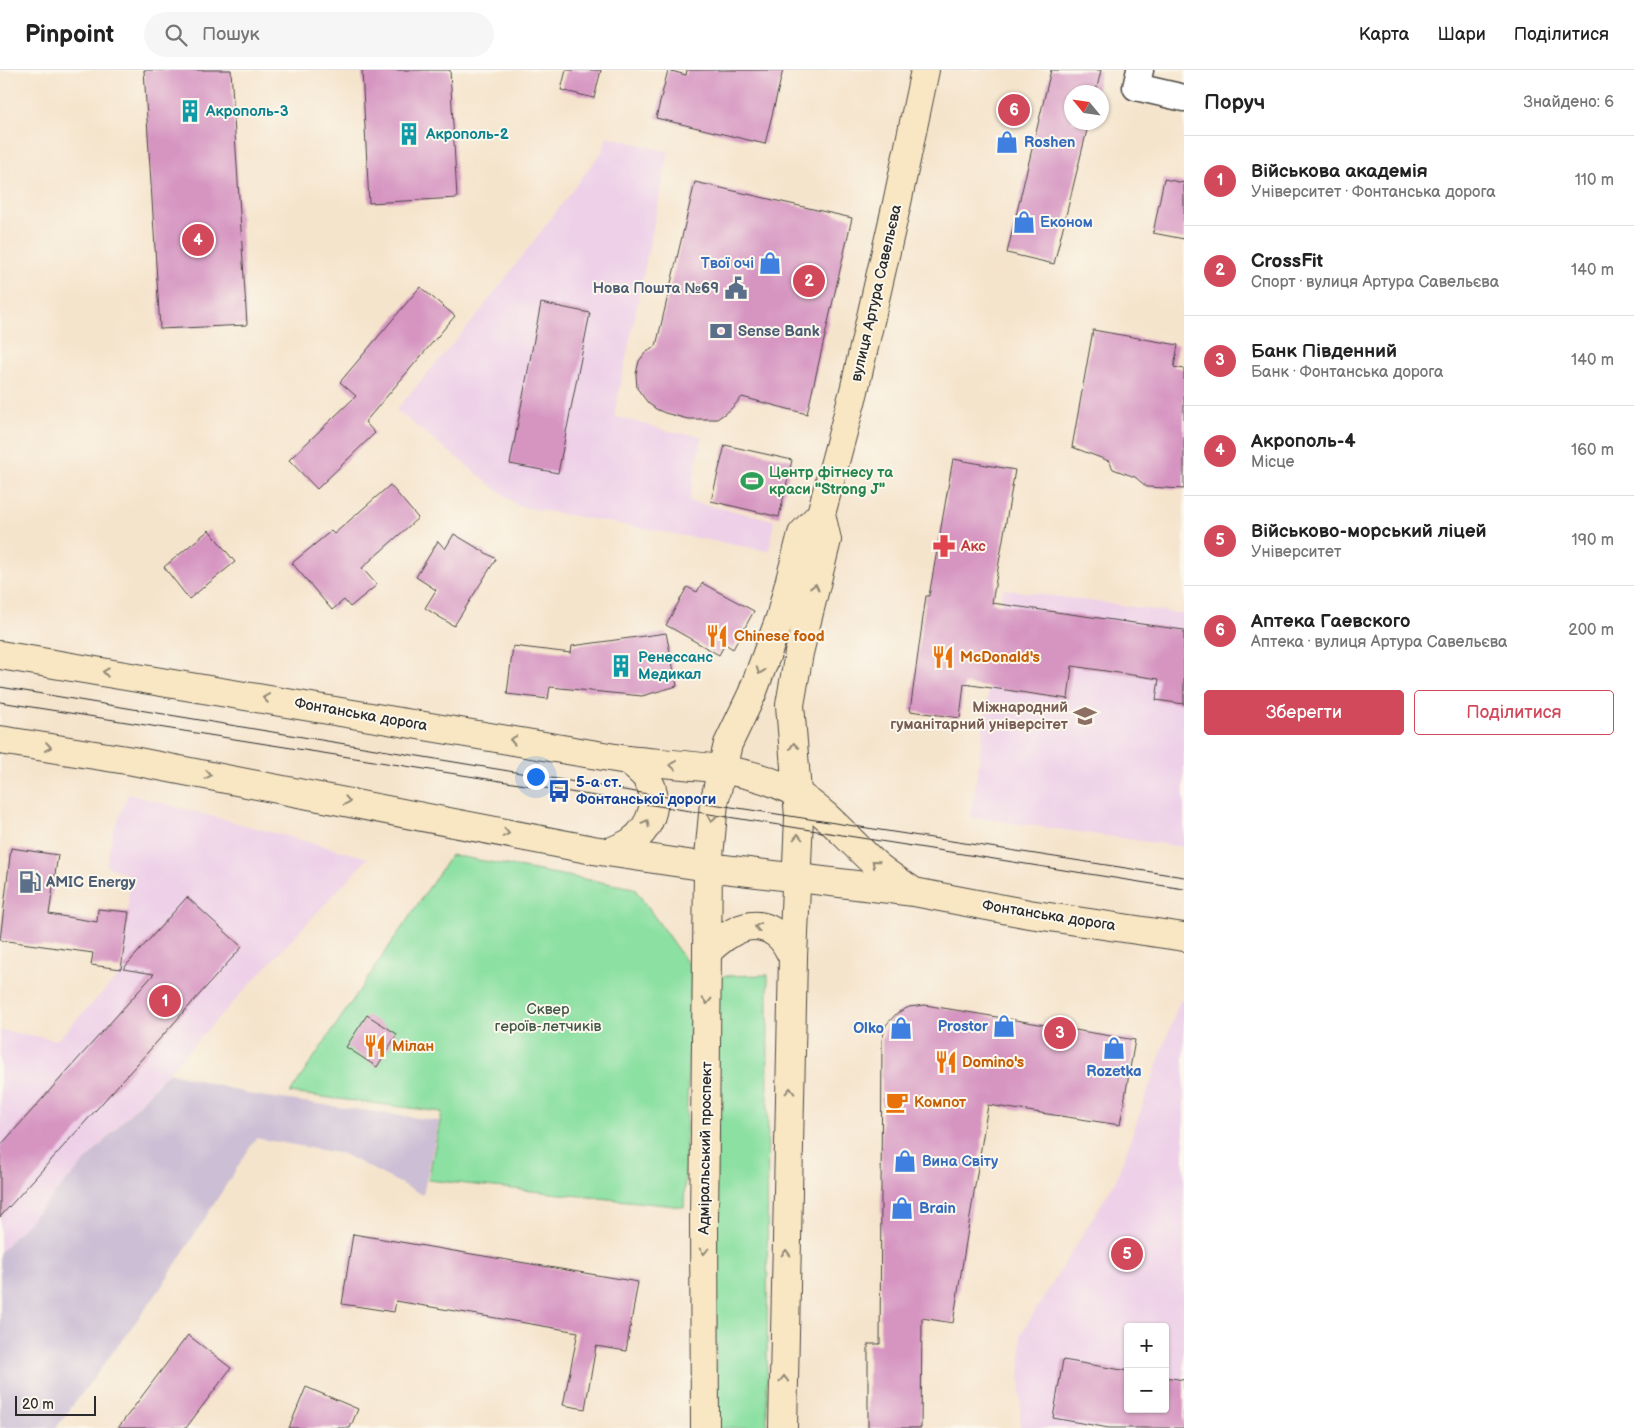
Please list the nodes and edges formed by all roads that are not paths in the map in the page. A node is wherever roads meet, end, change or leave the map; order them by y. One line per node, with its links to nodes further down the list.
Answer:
1 (925, 70): 4 (main road, вулиця Артура Савельєва)
2 (1138, 78): 3 (street)
3 (1184, 98)
4 (821, 514): 8 (main road, вулиця Артура Савельєва, one-way to 8); 9 (main road, вулиця Артура Савельєва, one-way to 4)
5 (0, 655): 7 (main road, Фонтанська дорога, one-way to 5)
6 (0, 740): 10 (main road, one-way to 10)
7 (628, 760): 8 (main road, Фонтанська дорога, one-way to 7); 10 (main road, one-way to 7)
8 (722, 770): 9 (main road, Фонтанська дорога); 11 (main road, вулиця Артура Савельєва, one-way to 11)
9 (798, 795): 12 (main road, вулиця Артура Савельєва, one-way to 9); 13 (main road, Фонтанська дорога, one-way to 9)
10 (610, 852): 11 (main road)
11 (708, 868): 12 (main road, Фонтанська дорога); 15 (main road, Адміральський проспект)
12 (798, 879): 13 (main road, Фонтанська дорога); 16 (main road)
13 (914, 892): 14 (main road, Фонтанська дорога)
14 (1184, 937)
15 (708, 952): 16 (main road, one-way to 15); 17 (main road, Адміральський проспект, one-way to 17)
16 (793, 957): 18 (main road, one-way to 16)
17 (705, 1428)
18 (783, 1428)

